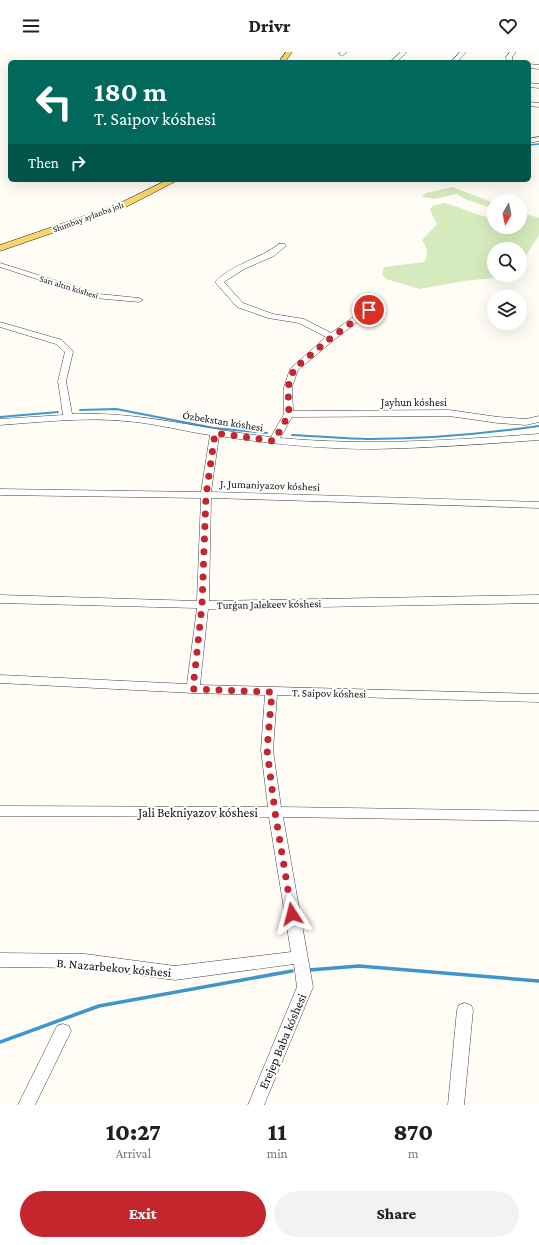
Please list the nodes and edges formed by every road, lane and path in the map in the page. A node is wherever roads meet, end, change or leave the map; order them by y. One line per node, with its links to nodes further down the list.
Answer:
1 (404, 52): 3 (street)
2 (463, 52): 4 (street)
3 (395, 60)
4 (455, 60)
5 (170, 182): 7 (main road, Shımbay aylanba jolı)
6 (282, 246): 12 (street)
7 (0, 248)
8 (0, 265): 9 (street, Sarı altın kóshesi)
9 (139, 300)
10 (369, 310): 12 (street)
11 (0, 324): 14 (street)
12 (332, 337): 13 (street)
13 (289, 414): 15 (street, Jayhun kóshesi); 19 (street)
14 (68, 417): 16 (street, Ózbekstan kóshesi); 17 (street, Ózbekstan kóshesi)
15 (539, 419)
16 (0, 422)
17 (215, 433): 19 (street, Ózbekstan kóshesi); 21 (street)
18 (539, 437): 19 (street, Ózbekstan kóshesi)
19 (274, 441)
20 (0, 492): 21 (street, J. Jumaniyazov kóshesi)
21 (206, 496): 22 (street, J. Jumaniyazov kóshesi); 25 (street)
22 (539, 505)
23 (0, 599): 25 (street, Turǵan Jalekeev kóshesi)
24 (539, 599): 25 (street, Turǵan Jalekeev kóshesi)
25 (202, 605): 27 (street)
26 (0, 679): 27 (street, T. Saipov kóshesi)
27 (193, 689): 28 (street, T. Saipov kóshesi)
28 (272, 692): 29 (street, T. Saipov kóshesi); 31 (street, Erejep Baba kóshesi)
29 (539, 698)
30 (0, 811): 31 (street, Jali Bekniyazov kóshesi)
31 (275, 812): 32 (street, Jali Bekniyazov kóshesi); 33 (street, Erejep Baba kóshesi)
32 (539, 816)
33 (300, 958): 34 (street, B. Nazarbekov kóshesi); 38 (street, Erejep Baba kóshesi)
34 (0, 960)
35 (465, 1010): 39 (street)
36 (63, 1031): 37 (street)
37 (26, 1105)
38 (256, 1105)
39 (456, 1105)

